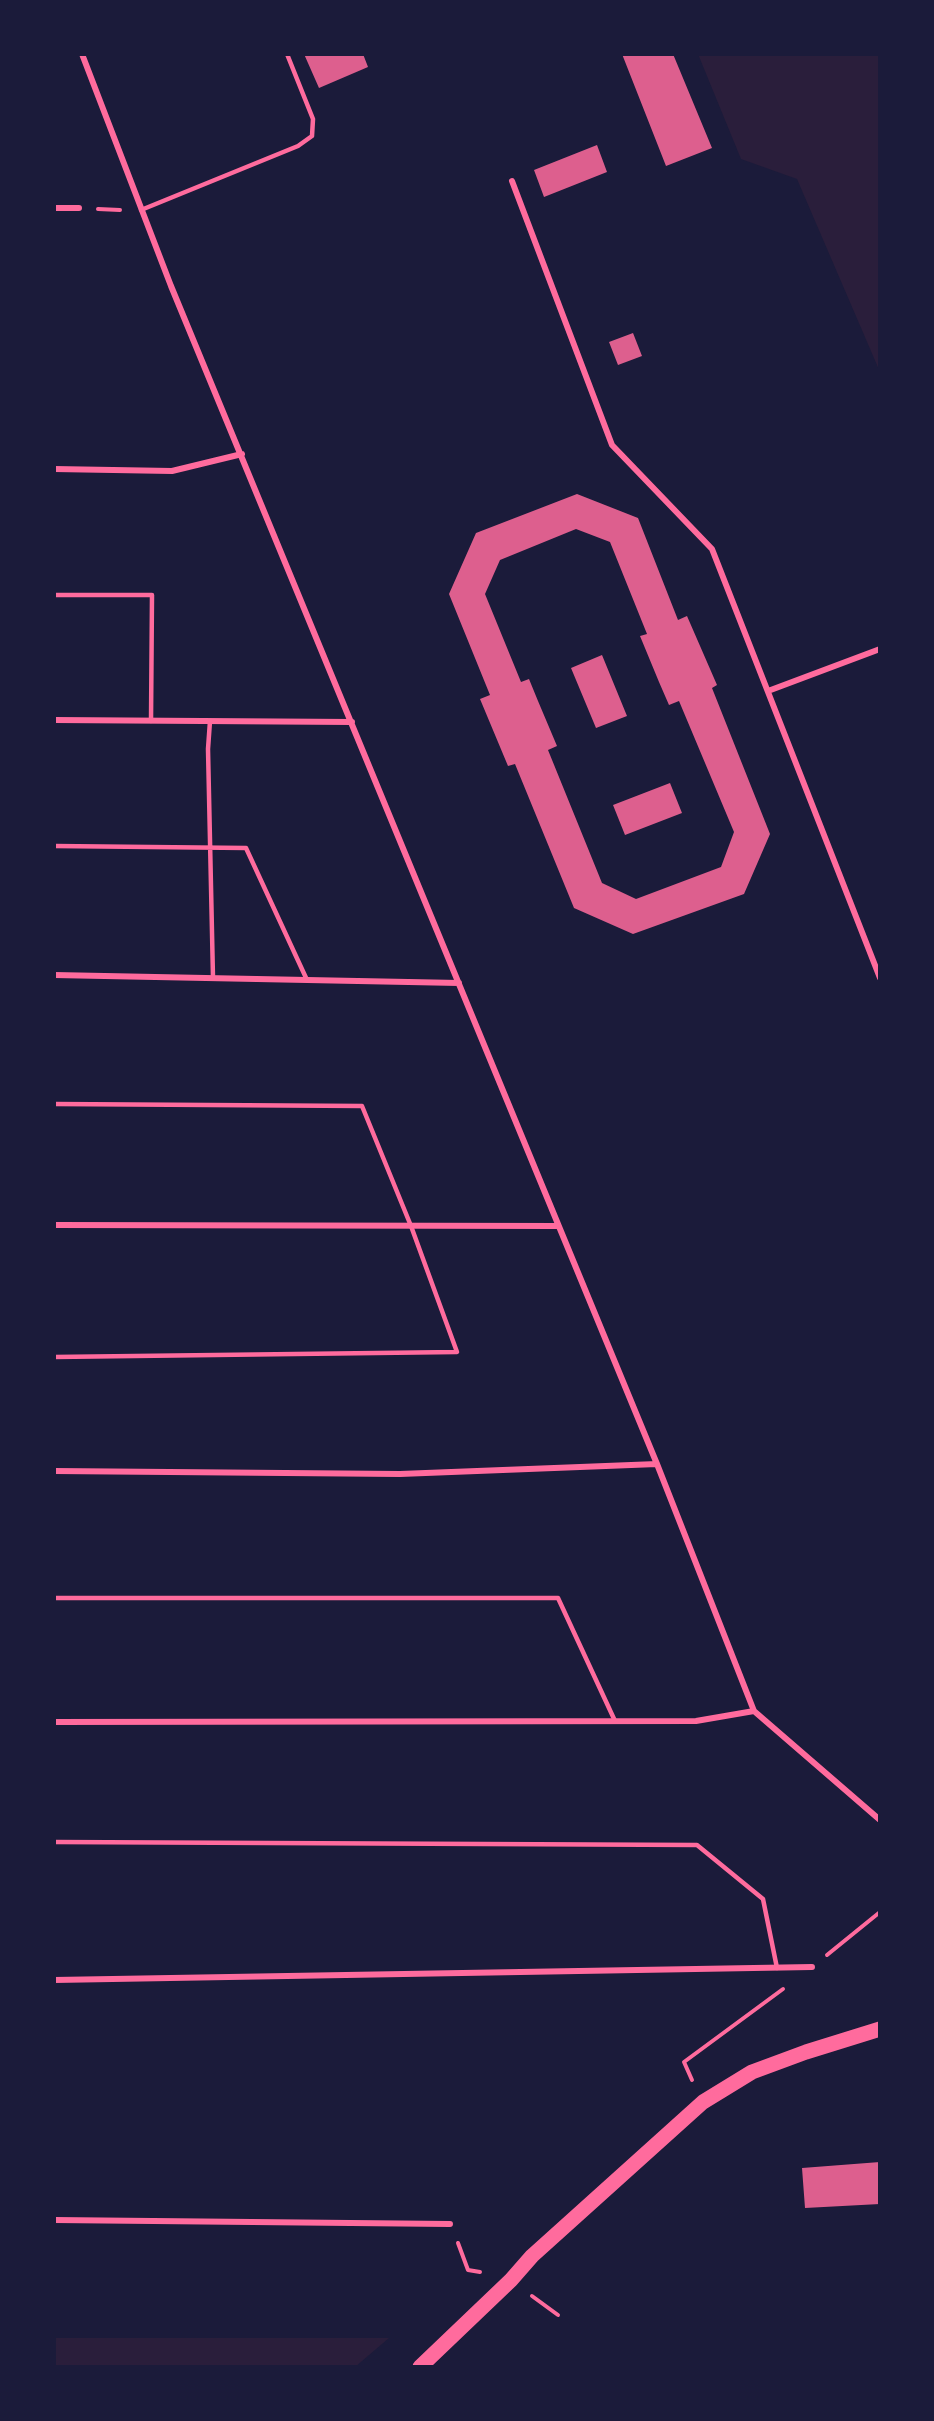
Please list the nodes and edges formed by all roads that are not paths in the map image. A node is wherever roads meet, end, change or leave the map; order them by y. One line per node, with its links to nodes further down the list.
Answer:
1 (82, 54): 6 (street)
2 (287, 54): 6 (lane)
3 (512, 181): 11 (street)
4 (54, 208): 5 (street)
5 (79, 208)
6 (141, 210): 7 (street)
7 (242, 454): 8 (street); 15 (street)
8 (54, 469)
9 (54, 595): 13 (lane)
10 (880, 649): 11 (street)
11 (768, 691): 20 (street)
12 (54, 720): 13 (street)
13 (151, 721): 14 (street)
14 (210, 721): 15 (street); 17 (lane)
15 (352, 722): 22 (street)
16 (54, 846): 17 (lane)
17 (210, 847): 19 (lane); 21 (lane)
18 (54, 975): 19 (street)
19 (213, 978): 21 (street)
20 (880, 978)
21 (307, 980): 22 (street)
22 (459, 983): 26 (street)
23 (54, 1104): 25 (lane)
24 (54, 1225): 25 (street)
25 (411, 1226): 26 (street); 27 (lane)
26 (558, 1226): 28 (street)
27 (54, 1357)
28 (657, 1464): 29 (street); 31 (street)
29 (54, 1471)
30 (54, 1598): 32 (lane)
31 (754, 1711): 32 (street); 34 (street)
32 (615, 1721): 33 (street)
33 (54, 1722)
34 (880, 1820)
35 (54, 1842): 37 (lane)
36 (812, 1967): 37 (street)
37 (777, 1968): 38 (street)
38 (54, 1980)
39 (880, 2029): 42 (main road)
40 (54, 2220): 41 (street)
41 (450, 2224)
42 (420, 2367)

